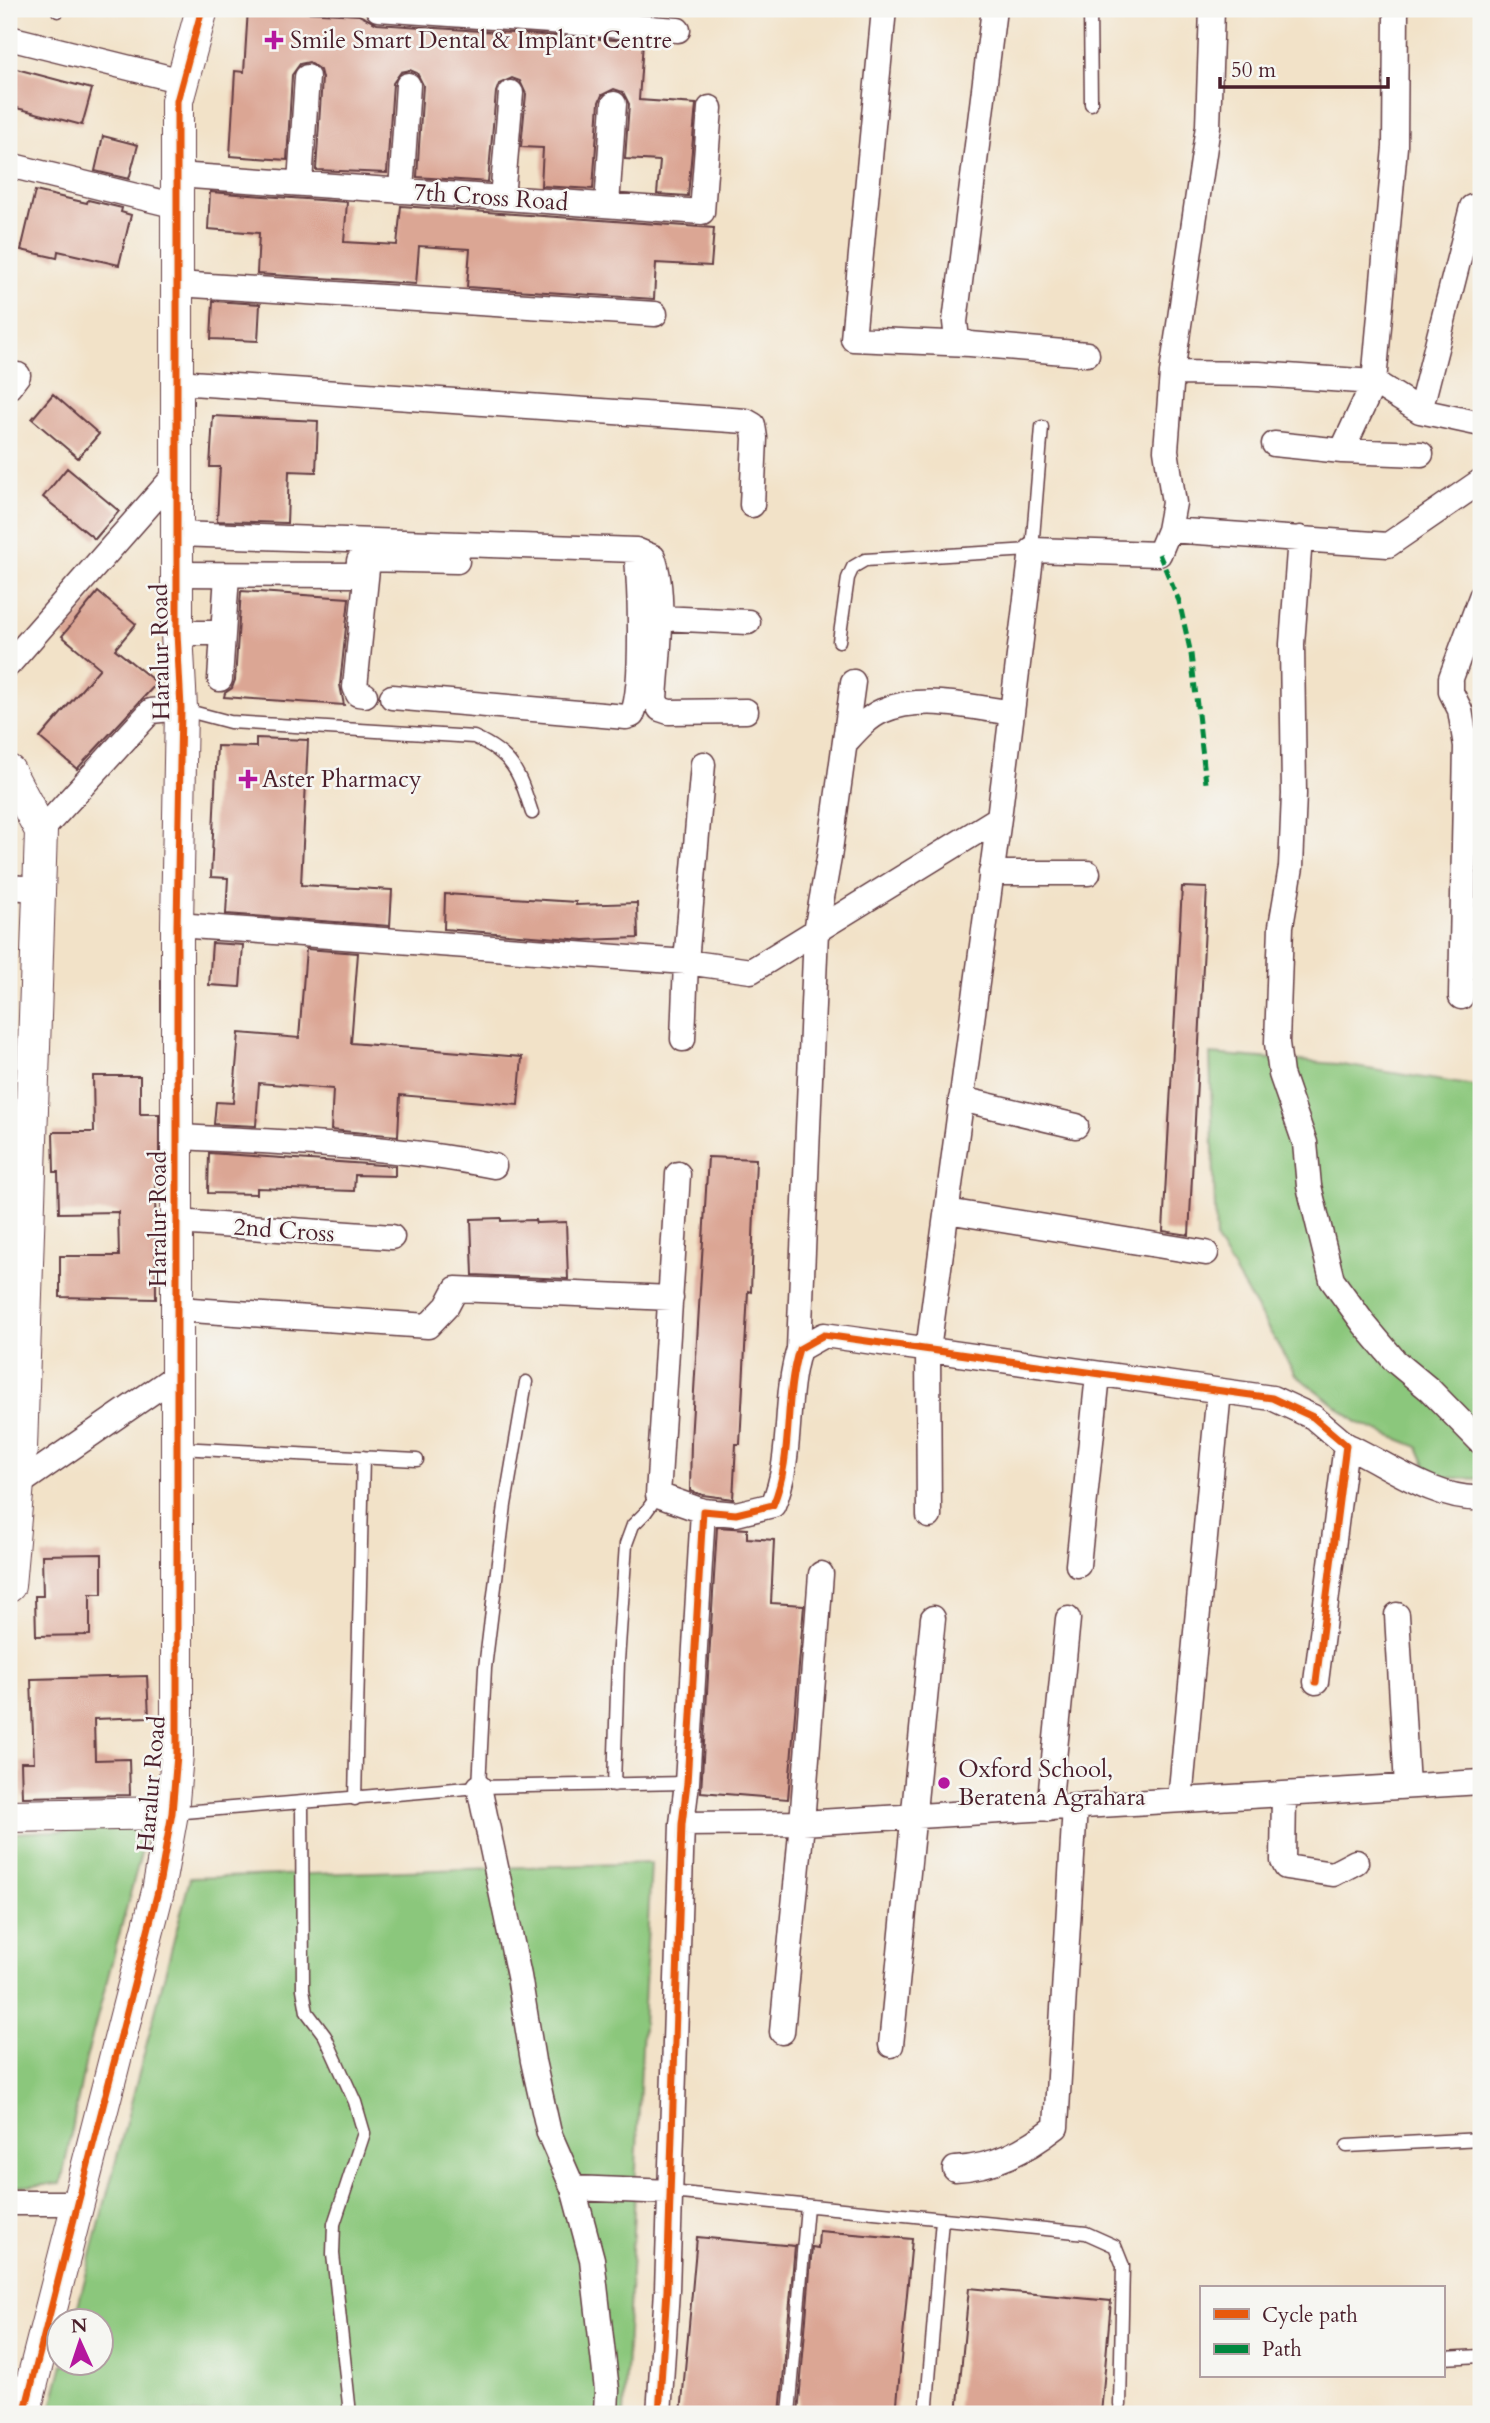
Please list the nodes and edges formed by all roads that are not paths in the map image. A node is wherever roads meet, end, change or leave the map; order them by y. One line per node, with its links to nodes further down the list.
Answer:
1 (202, 9): 11 (street, Haralur Road)
2 (378, 9): 8 (street)
3 (884, 9): 27 (street)
4 (994, 9): 27 (street)
5 (1090, 9): 15 (lane)
6 (1212, 9): 29 (street)
7 (1396, 9): 31 (street)
8 (678, 30)
9 (9, 38): 11 (street)
10 (307, 77): 19 (street)
11 (182, 81): 18 (street, Haralur Road)
12 (408, 85): 20 (street)
13 (511, 93): 21 (street)
14 (614, 104): 22 (street)
15 (1091, 104)
16 (710, 108): 22 (street, 7th Cross Road)
17 (9, 165): 23 (street)
18 (177, 175): 19 (street, 7th Cross Road); 23 (street, Haralur Road)
19 (300, 183): 20 (street, 7th Cross Road)
20 (401, 191): 21 (street, 7th Cross Road)
21 (502, 198): 22 (street, 7th Cross Road)
22 (607, 205)
23 (177, 206): 25 (street, Haralur Road)
24 (1472, 208): 32 (street)
25 (177, 284): 26 (street); 30 (street, Haralur Road)
26 (655, 314)
27 (970, 344): 28 (street)
28 (1087, 354)
29 (1172, 373): 31 (street); 41 (street)
30 (177, 382): 38 (street, Haralur Road); 40 (street)
31 (1374, 382): 32 (street); 36 (street)
32 (1420, 411): 33 (street)
33 (1481, 424)
34 (1042, 428): 44 (lane)
35 (1274, 444): 36 (street)
36 (1342, 451): 37 (street)
37 (1421, 454)
38 (177, 473): 42 (street, Haralur Road); 56 (street)
39 (1481, 481): 43 (street)
40 (752, 505)
41 (1169, 530): 43 (street); 44 (street)
42 (177, 534): 45 (street); 47 (street, Haralur Road)
43 (1300, 538): 96 (street)
44 (1032, 550): 55 (lane); 63 (street)
45 (637, 557): 46 (street); 50 (street); 60 (street)
46 (368, 559): 48 (street); 59 (street)
47 (177, 574): 48 (street); 53 (street, Haralur Road)
48 (227, 575): 54 (street)
49 (1481, 597): 52 (street)
50 (660, 618): 51 (street); 62 (street)
51 (748, 622)
52 (1477, 622): 76 (street)
53 (177, 633): 54 (street); 61 (street, Haralur Road)
54 (223, 633): 57 (street)
55 (838, 641)
56 (9, 664)
57 (220, 679)
58 (853, 682): 64 (street)
59 (365, 695)
60 (392, 697)
61 (181, 708): 67 (lane); 69 (street); 73 (street, Haralur Road)
62 (746, 710)
63 (1012, 713): 64 (street); 68 (street)
64 (845, 743): 74 (street)
65 (703, 764): 75 (street)
66 (9, 771): 69 (street)
67 (532, 813)
68 (999, 818): 70 (street); 74 (street)
69 (41, 831): 72 (street)
70 (991, 873): 71 (street); 78 (street)
71 (1088, 873)
72 (23, 888): 86 (street)
73 (177, 925): 75 (street); 80 (street, Haralur Road)
74 (816, 931): 75 (street); 90 (street)
75 (687, 962): 77 (street)
76 (1461, 997)
77 (683, 1039)
78 (961, 1099): 79 (street); 83 (street)
79 (1076, 1126)
80 (177, 1137): 81 (street); 84 (street, Haralur Road)
81 (494, 1166)
82 (678, 1174): 88 (street)
83 (947, 1210): 87 (street); 91 (street)
84 (177, 1223): 85 (street, 2nd Cross); 89 (street, Haralur Road)
85 (392, 1237)
86 (18, 1246): 101 (street)
87 (1206, 1253)
88 (671, 1298): 89 (street); 102 (street)
89 (177, 1309): 92 (street, Haralur Road)
90 (799, 1349): 91 (street); 104 (street)
91 (928, 1350): 93 (street); 105 (street)
92 (177, 1374): 98 (street, Haralur Road); 101 (street)
93 (1098, 1375): 95 (street); 106 (street)
94 (526, 1382): 117 (lane)
95 (1219, 1391): 97 (street); 120 (street)
96 (1481, 1442)
97 (1346, 1445): 103 (street); 112 (street)
98 (177, 1448): 99 (lane); 124 (street, Haralur Road)
99 (363, 1457): 100 (lane); 119 (lane)
100 (417, 1460)
101 (13, 1488): 108 (street)
102 (659, 1495): 104 (street); 115 (lane)
103 (1481, 1498)
104 (703, 1511): 114 (street)
105 (929, 1516)
106 (1079, 1565)
107 (821, 1574): 127 (street)
108 (9, 1586)
109 (1397, 1615): 116 (street)
110 (933, 1618): 126 (street)
111 (1068, 1619): 123 (street)
112 (1316, 1682)
113 (1481, 1782): 116 (street)
114 (687, 1783): 115 (lane); 128 (street)
115 (614, 1785): 117 (lane)
116 (1407, 1786): 118 (street)
117 (479, 1787): 119 (lane); 135 (street)
118 (1284, 1794): 120 (street); 129 (street)
119 (355, 1799): 121 (lane)
120 (1180, 1800): 122 (street)
121 (302, 1804): 124 (lane); 146 (lane)
122 (1075, 1806): 123 (street); 134 (street)
123 (1049, 1809): 126 (street)
124 (172, 1813): 125 (street); 138 (street, Haralur Road)
125 (9, 1816)
126 (912, 1816): 127 (street); 131 (street)
127 (802, 1823): 128 (street); 130 (street)
128 (682, 1824): 136 (street)
129 (1356, 1862)
130 (782, 2032)
131 (891, 2045)
132 (1481, 2139): 133 (lane)
133 (1347, 2146)
134 (955, 2169)
135 (573, 2188): 136 (street); 147 (street)
136 (671, 2192): 139 (lane); 148 (street)
137 (9, 2203): 138 (street)
138 (78, 2203): 145 (street, Haralur Road)
139 (807, 2206): 140 (lane); 149 (lane)
140 (942, 2219): 143 (lane); 144 (lane)
141 (1481, 2356): 142 (lane)
142 (1444, 2358)
143 (927, 2404)
144 (1120, 2405)
145 (24, 2414)
146 (350, 2414)
147 (606, 2414)
148 (659, 2414)
149 (789, 2414)

